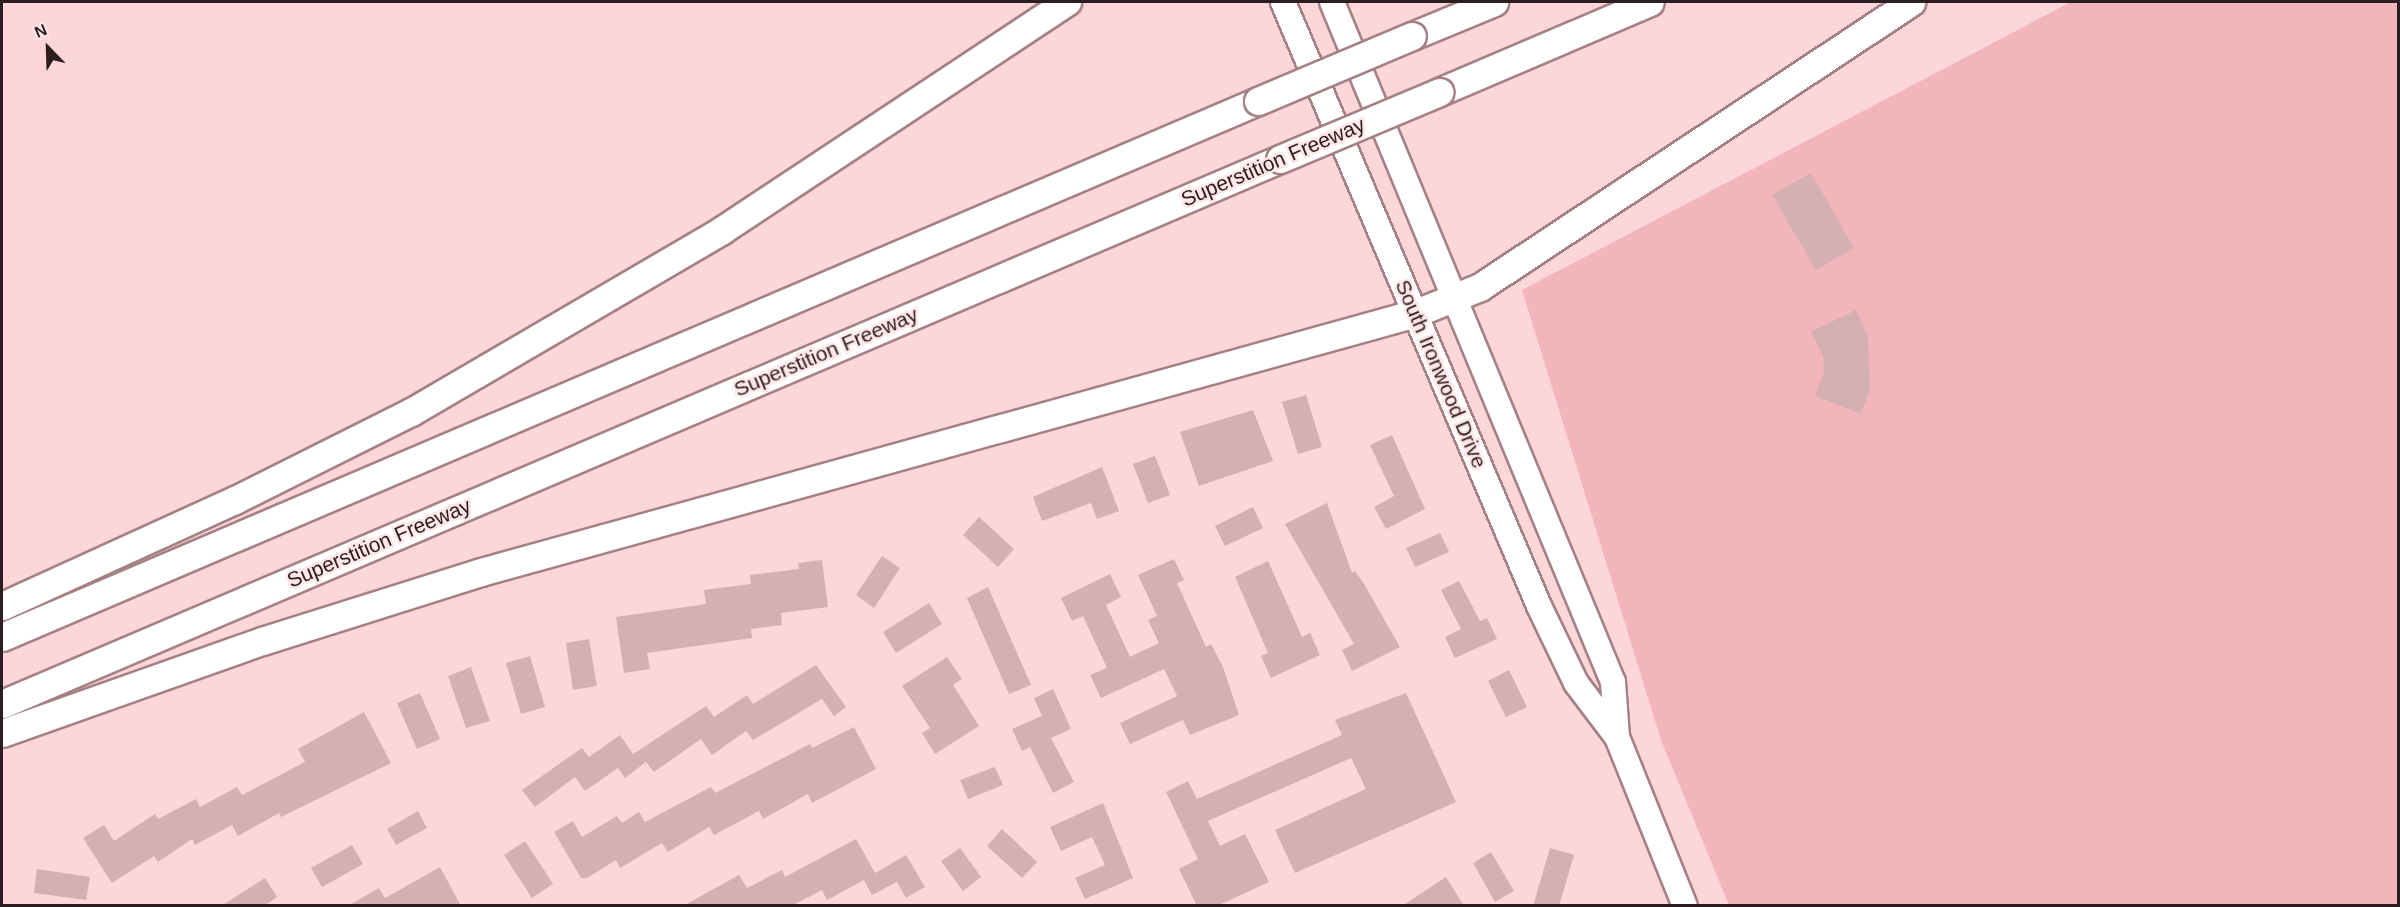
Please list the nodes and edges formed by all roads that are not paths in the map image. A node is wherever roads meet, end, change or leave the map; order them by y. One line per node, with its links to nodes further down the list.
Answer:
1 (1067, 2): 9 (highway)
2 (1283, 2): 8 (main road, South Ironwood Drive)
3 (1332, 2): 7 (main road, South Ironwood Drive)
4 (1494, 2): 10 (highway, bridge)
5 (1650, 2): 11 (highway, Superstition Freeway, bridge)
6 (1911, 2): 7 (highway)
7 (1456, 297): 8 (highway); 13 (main road, South Ironwood Drive)
8 (1416, 313): 12 (highway); 13 (main road, South Ironwood Drive)
9 (2, 606)
10 (2, 637)
11 (2, 704)
12 (2, 733)
13 (1617, 736): 14 (main road, South Ironwood Drive)
14 (1685, 906)

